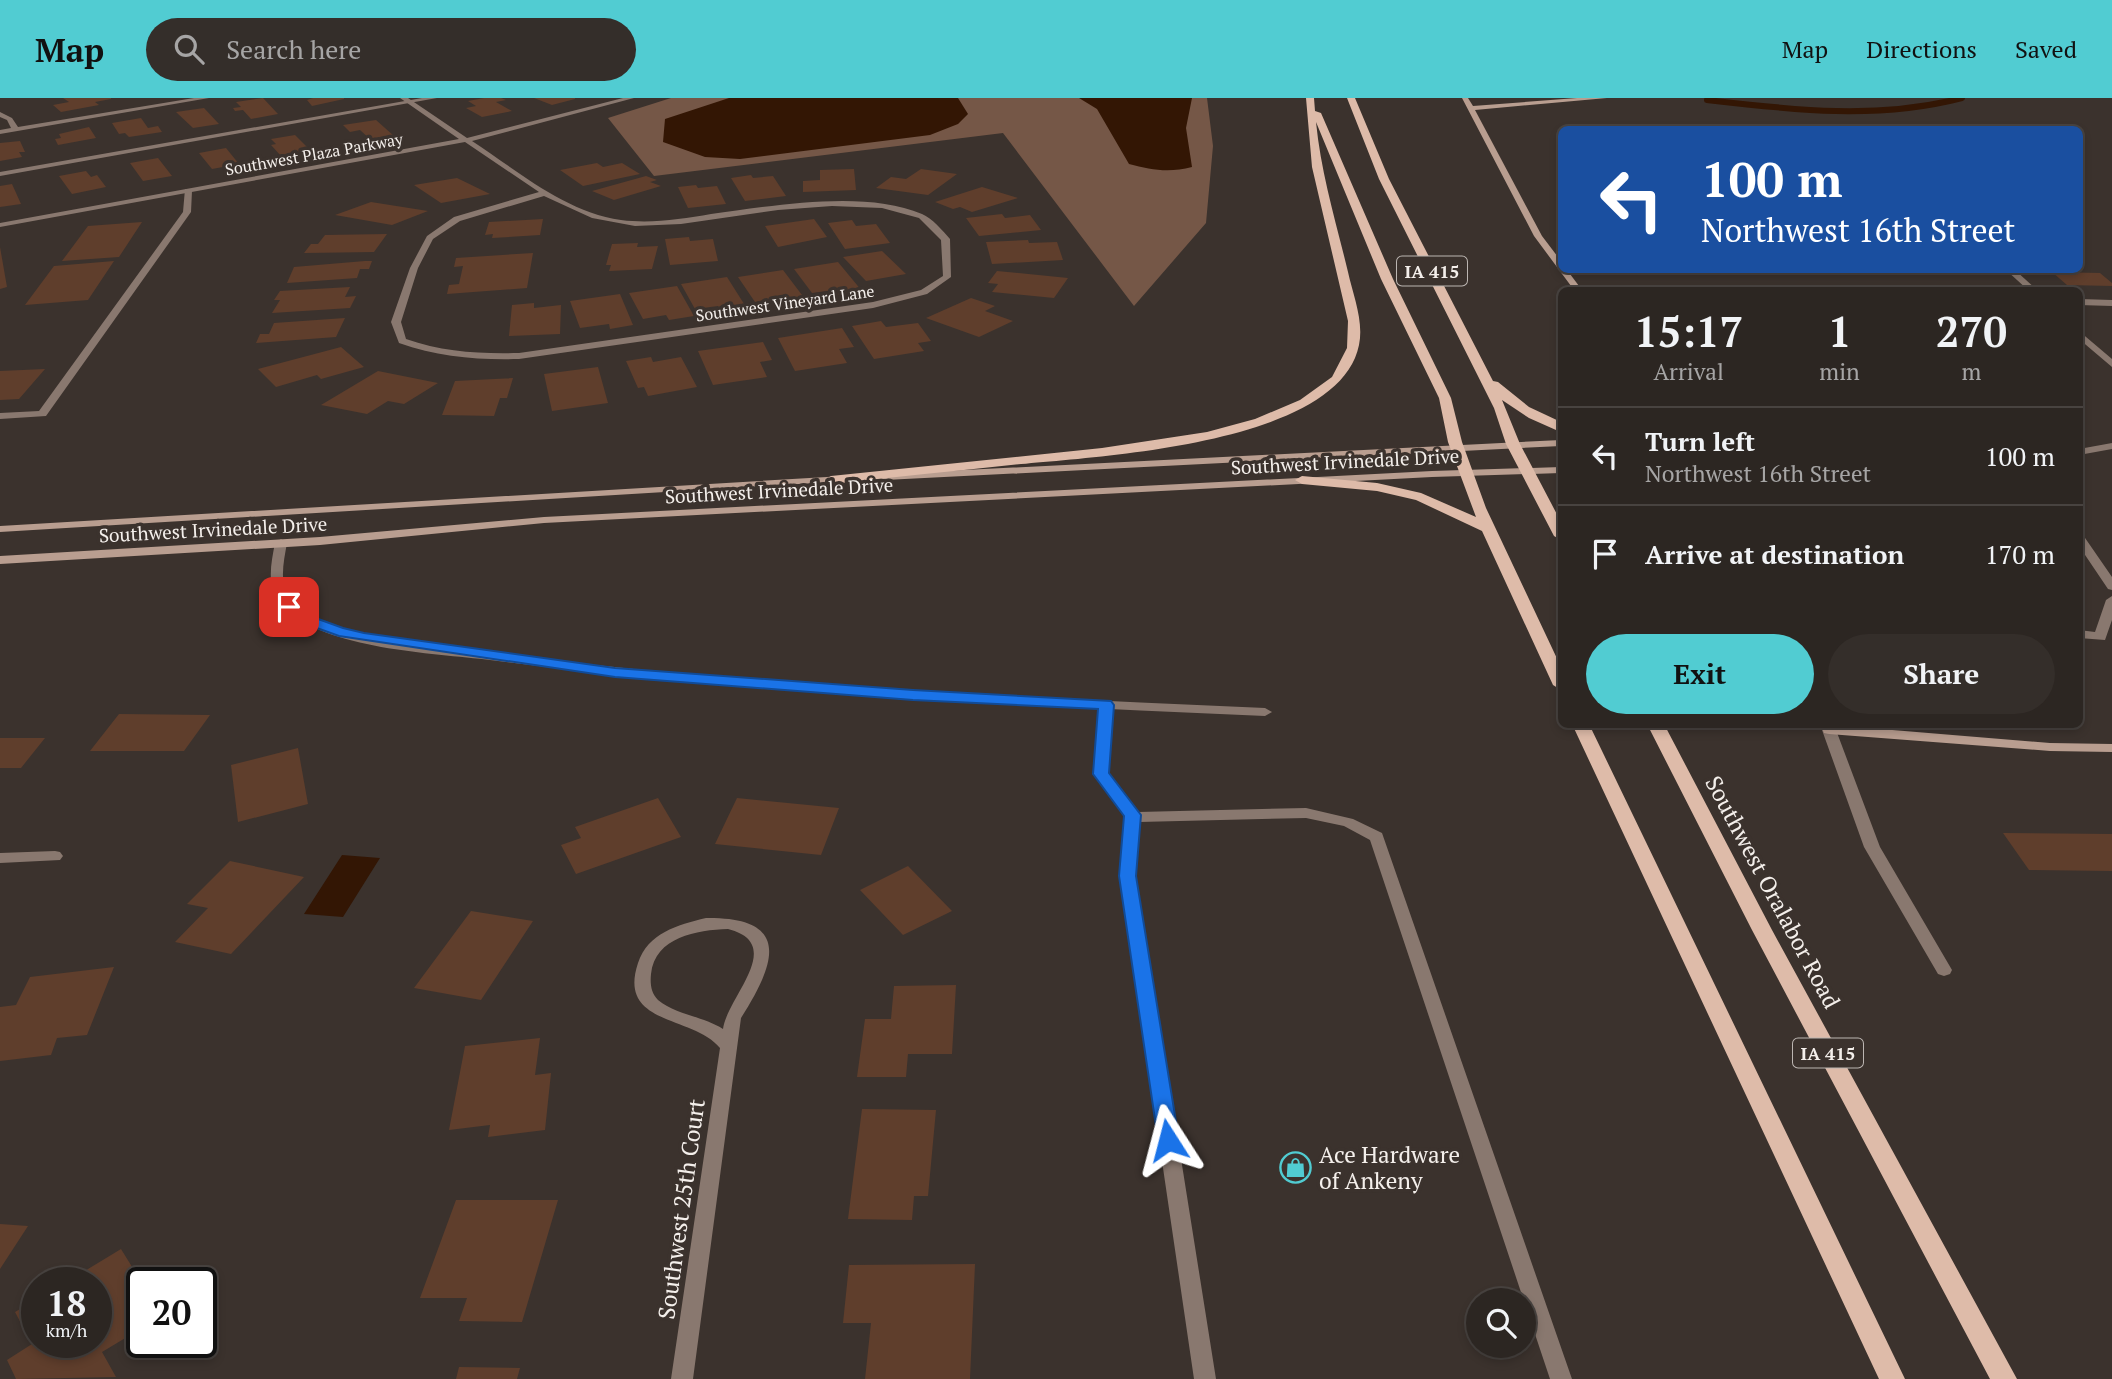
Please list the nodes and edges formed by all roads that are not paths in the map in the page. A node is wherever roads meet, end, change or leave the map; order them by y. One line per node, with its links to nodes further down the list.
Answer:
1 (206, 98): 12 (street)
2 (403, 98): 9 (street, Southwest Vineyard Lane)
3 (434, 98): 9 (street)
4 (631, 98): 14 (street, Southwest Plaza Parkway)
5 (1310, 98): 32 (main road, IA 415); 37 (main road)
6 (1351, 98): 26 (main road, IA 415)
7 (1465, 98): 10 (main road)
8 (1604, 98): 10 (main road)
9 (412, 103): 14 (street, Southwest Vineyard Lane); 15 (street)
10 (1470, 108): 19 (main road)
11 (0, 114): 12 (street)
12 (15, 129): 13 (street)
13 (0, 132)
14 (466, 140): 16 (street, Southwest Plaza Parkway); 17 (street, Southwest Vineyard Lane)
15 (0, 174)
16 (188, 191): 18 (street, Southwest Plaza Parkway); 27 (street)
17 (545, 193): 17 (street, Southwest Vineyard Lane)
18 (0, 225)
19 (1558, 263)
20 (2013, 273): 21 (street)
21 (2029, 287)
22 (2083, 302): 23 (street)
23 (2112, 303)
24 (2083, 338): 25 (street)
25 (2112, 364)
26 (1481, 370): 28 (main road); 30 (main road, IA 415)
27 (0, 416)
28 (1558, 425)
29 (1558, 443): 30 (main road, Southwest Irvinedale Drive)
30 (1513, 444): 32 (main road, Southwest Irvinedale Drive); 34 (main road, IA 415)
31 (2112, 446): 33 (street)
32 (1457, 447): 36 (main road, IA 415); 37 (main road, Southwest Irvinedale Drive)
33 (2083, 451)
34 (1528, 470): 35 (main road, Southwest Irvinedale Drive); 36 (main road, Southwest Irvinedale Drive); 41 (main road, IA 415)
35 (1558, 470)
36 (1466, 472): 38 (main road, Southwest Irvinedale Drive); 39 (main road, IA 415)
37 (831, 480): 40 (main road, Southwest Irvinedale Drive)
38 (1302, 480): 39 (main road); 42 (main road, Southwest Irvinedale Drive)
39 (1488, 528): 48 (main road, IA 415)
40 (0, 529)
41 (1558, 530)
42 (281, 543): 44 (main road, Southwest Irvinedale Drive); 49 (street)
43 (2083, 543): 45 (street)
44 (0, 560)
45 (2112, 586)
46 (2112, 600): 47 (street)
47 (2083, 635)
48 (1558, 679)
49 (1106, 705): 50 (street); 56 (street)
50 (1265, 712)
51 (1582, 728): 64 (main road)
52 (1658, 728): 65 (main road, Southwest Oralabor Road / IA 415)
53 (1828, 728): 59 (street)
54 (1839, 728): 55 (main road)
55 (2112, 748)
56 (1132, 815): 62 (street); 63 (street)
57 (55, 856): 58 (street)
58 (0, 858)
59 (1944, 970)
60 (728, 1046): 60 (street, Southwest 25th Court); 61 (street, Southwest 25th Court)
61 (682, 1379)
62 (1205, 1379)
63 (1561, 1379)
64 (1892, 1379)
65 (2004, 1379)

